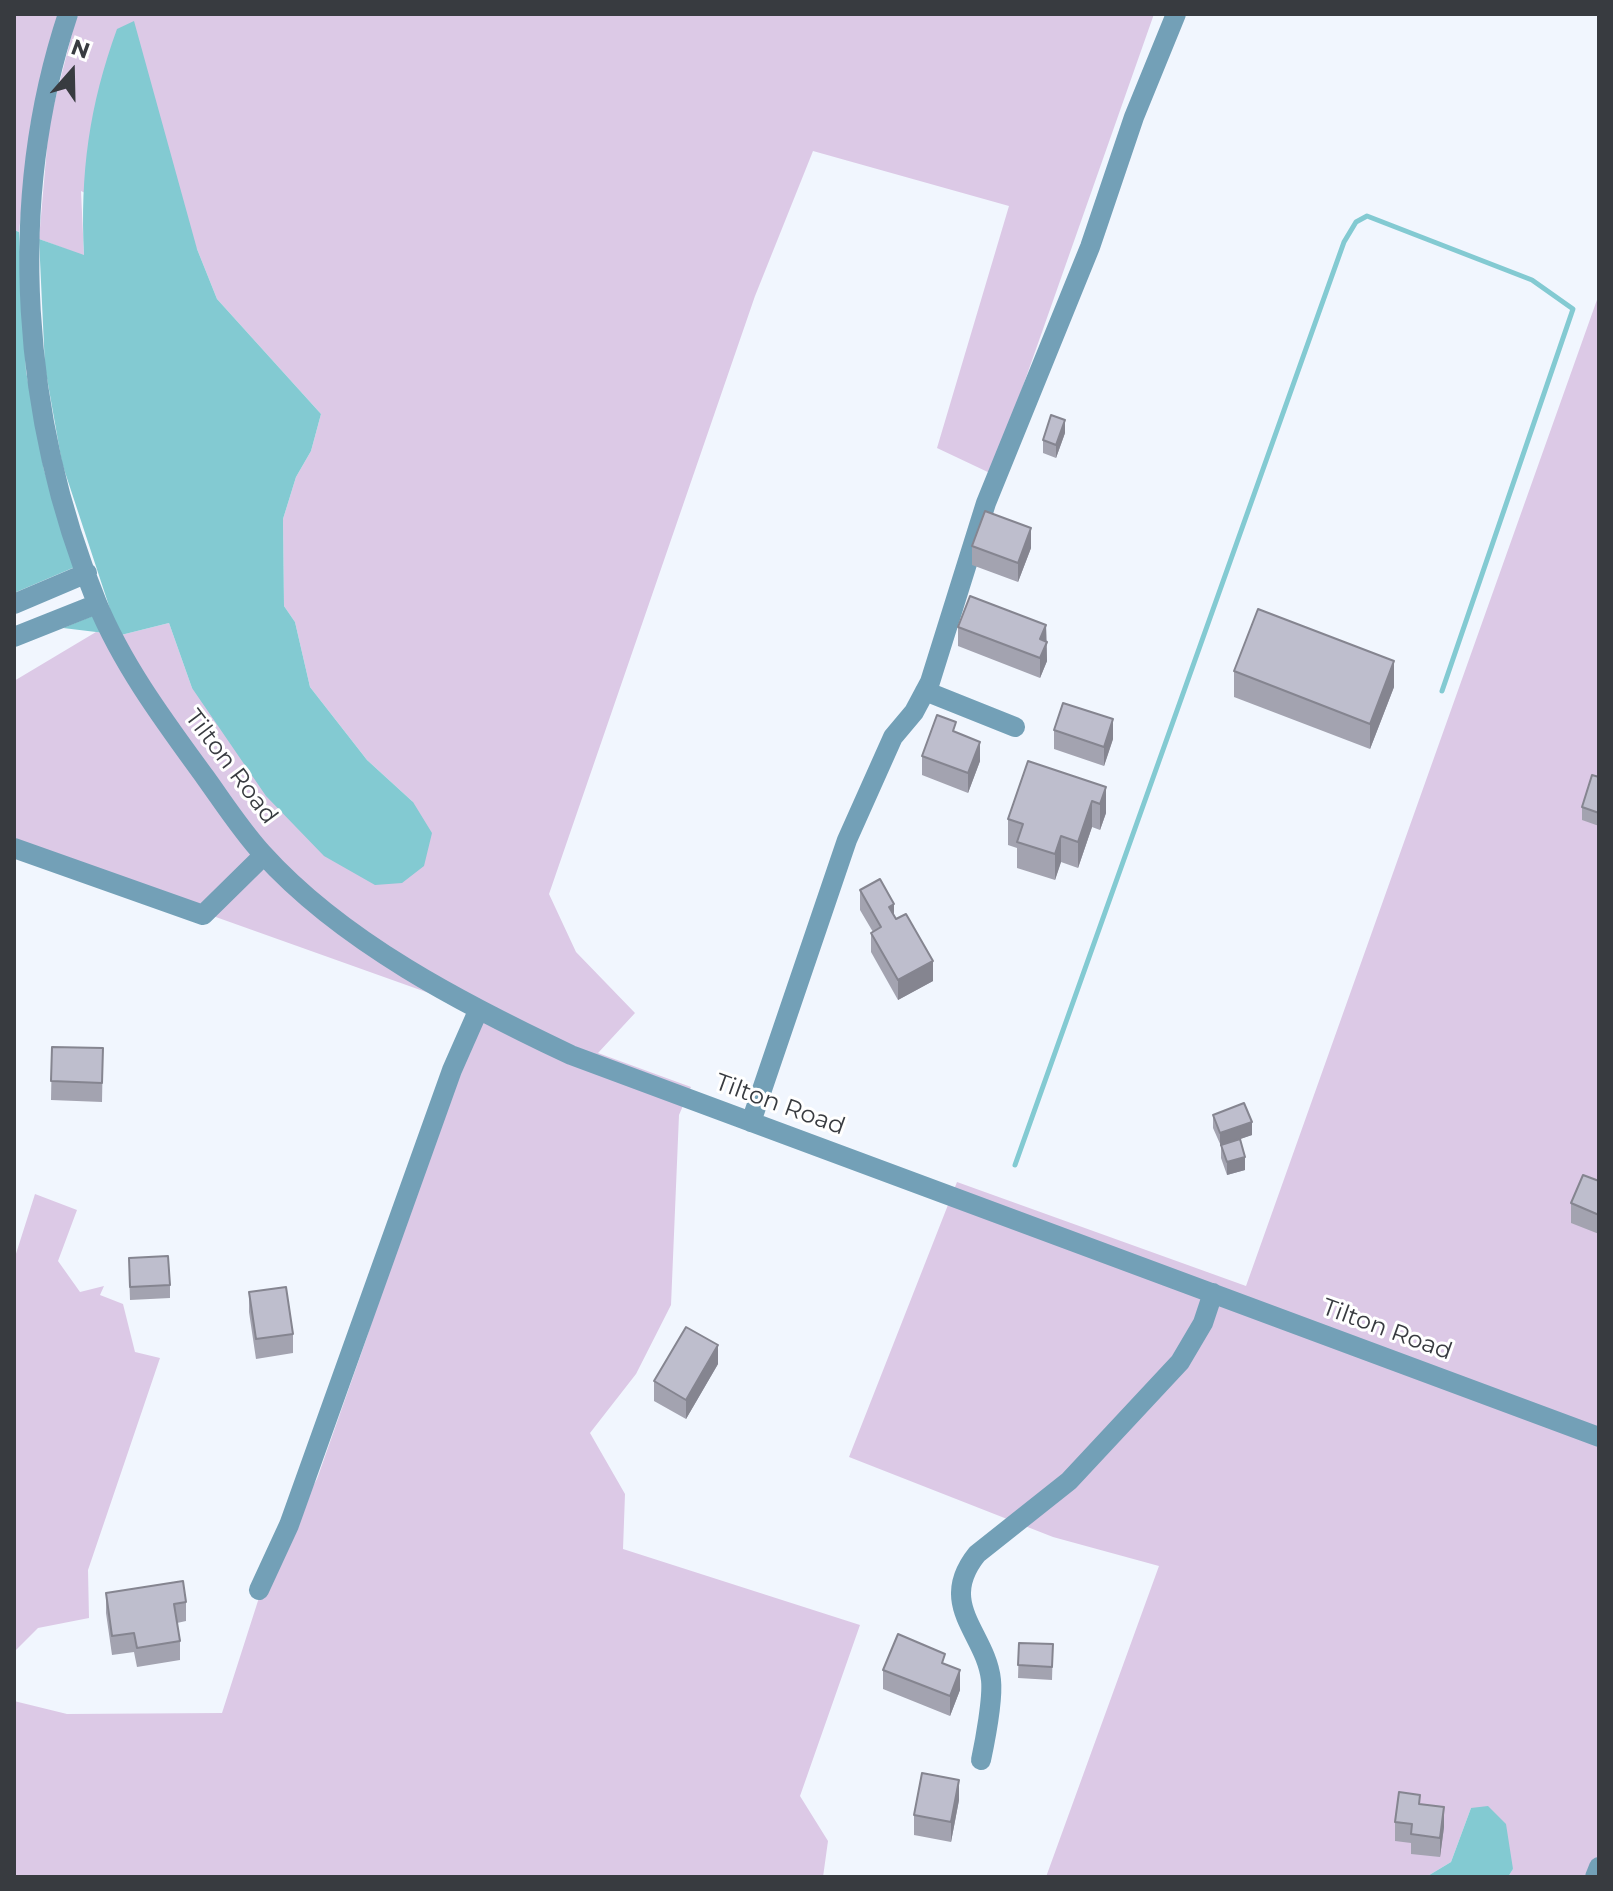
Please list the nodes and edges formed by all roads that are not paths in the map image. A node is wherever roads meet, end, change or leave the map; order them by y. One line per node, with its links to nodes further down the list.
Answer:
1 (68, 14): 3 (street, Tilton Road)
2 (1176, 14): 7 (street)
3 (87, 573): 4 (street); 5 (street, Tilton Road)
4 (14, 604)
5 (97, 604): 6 (street); 10 (street, Tilton Road)
6 (14, 637)
7 (925, 691): 8 (street); 12 (street)
8 (1015, 727)
9 (14, 848): 10 (street)
10 (264, 855): 11 (street, Tilton Road)
11 (478, 1011): 12 (street, Tilton Road); 15 (street)
12 (751, 1122): 13 (street, Tilton Road)
13 (1213, 1293): 14 (street, Tilton Road); 16 (street)
14 (1599, 1437)
15 (259, 1590)
16 (981, 1760)
17 (1599, 1867): 18 (street)
18 (1595, 1877)

